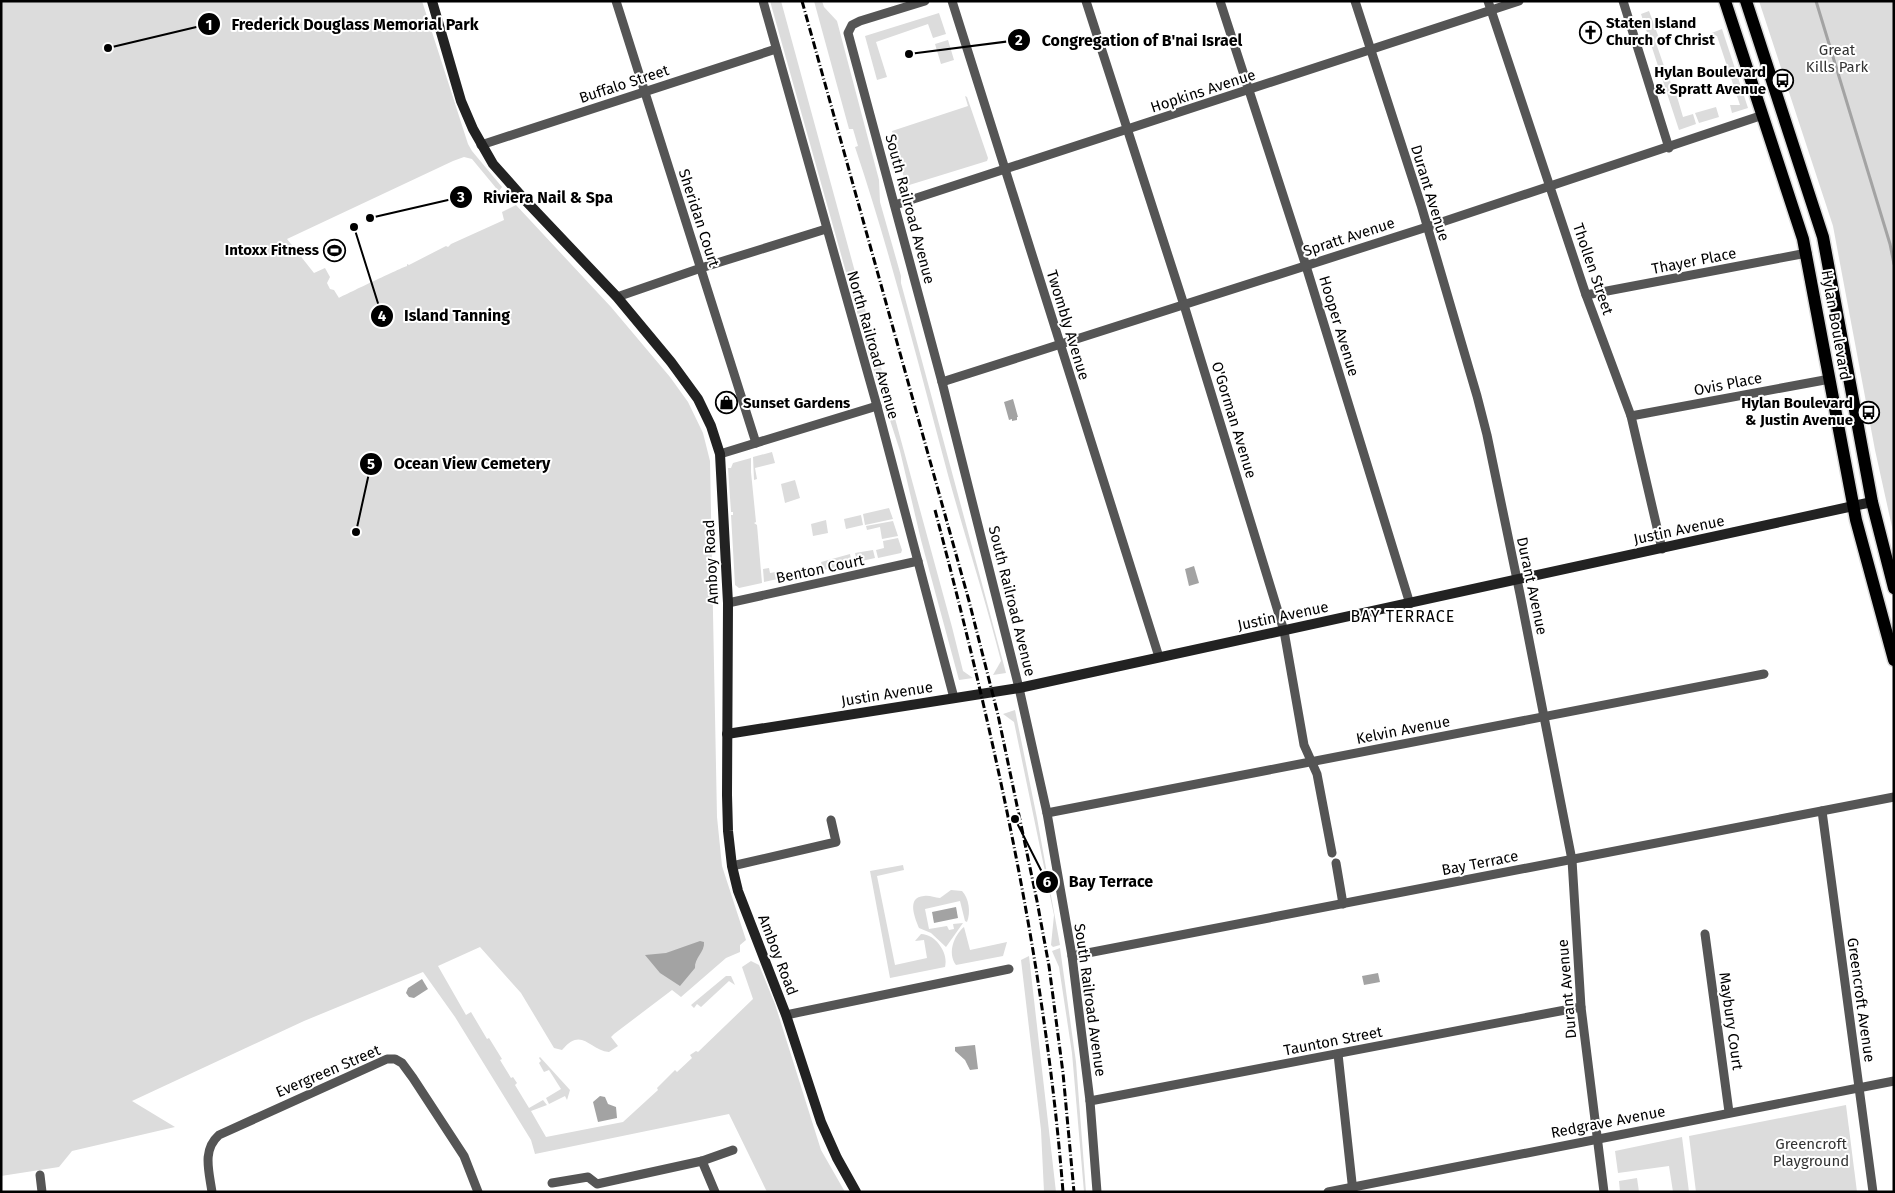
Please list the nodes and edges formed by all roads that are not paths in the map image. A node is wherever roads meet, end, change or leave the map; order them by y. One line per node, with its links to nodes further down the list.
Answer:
1 (432, 1): 20 (main road, Amboy Road)
2 (616, 1): 17 (street, Sheridan Court)
3 (763, 1): 14 (street, North Railroad Avenue)
4 (925, 1): 24 (street, South Railroad Avenue)
5 (952, 1): 22 (street, Twombly Avenue)
6 (1086, 1): 19 (street, O'Gorman Avenue)
7 (1220, 1): 16 (street, Hooper Avenue)
8 (1355, 1): 15 (street, Durant Avenue)
9 (1519, 1): 13 (street, Hopkins Avenue)
10 (1623, 1): 21 (street)
11 (1725, 1): 18 (main road, Hylan Boulevard)
12 (1746, 1): 40 (main road, Hylan Boulevard)
13 (1489, 6): 15 (street, Hopkins Avenue); 23 (street, Thollen Street)
14 (776, 49): 17 (street, Buffalo Street); 26 (street, North Railroad Avenue)
15 (1371, 50): 16 (street, Hopkins Avenue); 25 (street, Durant Avenue)
16 (1249, 90): 19 (street, Hopkins Avenue); 28 (street, Hooper Avenue)
17 (645, 92): 20 (street, Buffalo Street); 29 (street, Sheridan Court)
18 (1763, 115): 21 (street, Spratt Avenue); 27 (main road, Hylan Boulevard)
19 (1127, 130): 22 (street, Hopkins Avenue); 32 (street, O'Gorman Avenue)
20 (481, 145): 31 (main road, Amboy Road)
21 (1669, 148): 23 (street, Spratt Avenue)
22 (1005, 169): 24 (street, Hopkins Avenue); 33 (street, Twombly Avenue)
23 (1549, 186): 25 (street, Spratt Avenue); 30 (street, Thollen Street)
24 (895, 205): 35 (street, South Railroad Avenue)
25 (1427, 227): 28 (street, Spratt Avenue); 44 (street, Durant Avenue)
26 (826, 229): 29 (street); 36 (street, North Railroad Avenue)
27 (1807, 253): 30 (street, Thayer Place); 34 (main road, Hylan Boulevard)
28 (1306, 266): 32 (street, Spratt Avenue); 47 (street, Hooper Avenue)
29 (701, 268): 31 (street); 38 (street, Sheridan Court)
30 (1586, 295): 37 (street, Thollen Street)
31 (618, 296): 39 (main road, Amboy Road)
32 (1184, 305): 33 (street, Spratt Avenue); 48 (street, O'Gorman Avenue)
33 (1060, 345): 35 (street, Spratt Avenue); 49 (street, Twombly Avenue)
34 (1830, 379): 37 (street, Ovis Place); 41 (main road, Hylan Boulevard)
35 (942, 382): 52 (street, South Railroad Avenue)
36 (877, 406): 38 (street); 43 (street, North Railroad Avenue)
37 (1631, 416): 42 (street, Thollen Street)
38 (756, 443): 39 (street)
39 (720, 454): 46 (main road, Amboy Road)
40 (1872, 502): 41 (main road, Justin Avenue); 45 (main road, Hylan Boulevard)
41 (1853, 506): 42 (main road, Justin Avenue); 50 (main road, Hylan Boulevard)
42 (1662, 549): 44 (main road, Justin Avenue)
43 (918, 562): 46 (street, Benton Court); 53 (street, North Railroad Avenue)
44 (1518, 580): 47 (main road, Justin Avenue); 54 (street, Durant Avenue)
45 (1894, 588)
46 (728, 602): 55 (main road, Amboy Road)
47 (1410, 604): 48 (main road, Justin Avenue)
48 (1284, 631): 49 (main road, Justin Avenue); 56 (street, O'Gorman Avenue)
49 (1159, 658): 52 (main road, Justin Avenue)
50 (1894, 660)
51 (1764, 674): 54 (street, Kelvin Avenue)
52 (1020, 688): 53 (main road, Justin Avenue); 59 (street, South Railroad Avenue)
53 (954, 698): 55 (main road, Justin Avenue)
54 (1545, 717): 56 (street, Kelvin Avenue); 62 (street, Durant Avenue)
55 (727, 734): 64 (main road, Amboy Road)
56 (1312, 762): 59 (street, Kelvin Avenue); 61 (street, O'Gorman Avenue)
57 (1894, 797): 58 (street, Bay Terrace)
58 (1822, 811): 62 (street, Bay Terrace); 73 (street, Greencroft Avenue)
59 (1047, 813): 67 (street, South Railroad Avenue)
60 (832, 820): 64 (street)
61 (1332, 853)
62 (1572, 860): 65 (street, Bay Terrace); 69 (street, Durant Avenue)
63 (1336, 862): 65 (street)
64 (732, 866): 70 (main road, Amboy Road)
65 (1344, 904): 67 (street, Bay Terrace)
66 (1705, 934): 75 (street, Maybury Court)
67 (1072, 956): 74 (street, South Railroad Avenue)
68 (1010, 969): 70 (street)
69 (1581, 1007): 71 (street, Taunton Street); 76 (street, Durant Avenue)
70 (786, 1015): 87 (main road, Amboy Road)
71 (1338, 1054): 74 (street, Taunton Street); 82 (street)
72 (1894, 1081): 73 (street, Redgrave Avenue)
73 (1860, 1088): 75 (street, Redgrave Avenue); 91 (street, Greencroft Avenue)
74 (1090, 1101): 88 (street, South Railroad Avenue)
75 (1729, 1112): 76 (street, Redgrave Avenue)
76 (1597, 1138): 82 (street, Redgrave Avenue); 90 (street, Durant Avenue)
77 (733, 1150): 78 (street)
78 (702, 1161): 81 (street); 86 (street)
79 (40, 1175): 83 (street)
80 (552, 1184): 81 (street)
81 (598, 1188)
82 (1353, 1189): 89 (street, Redgrave Avenue)
83 (42, 1192)
84 (212, 1192): 85 (street, Evergreen Street)
85 (478, 1192)
86 (715, 1192)
87 (856, 1192)
88 (1097, 1192)
89 (1328, 1192)
90 (1604, 1192)
91 (1873, 1192)

